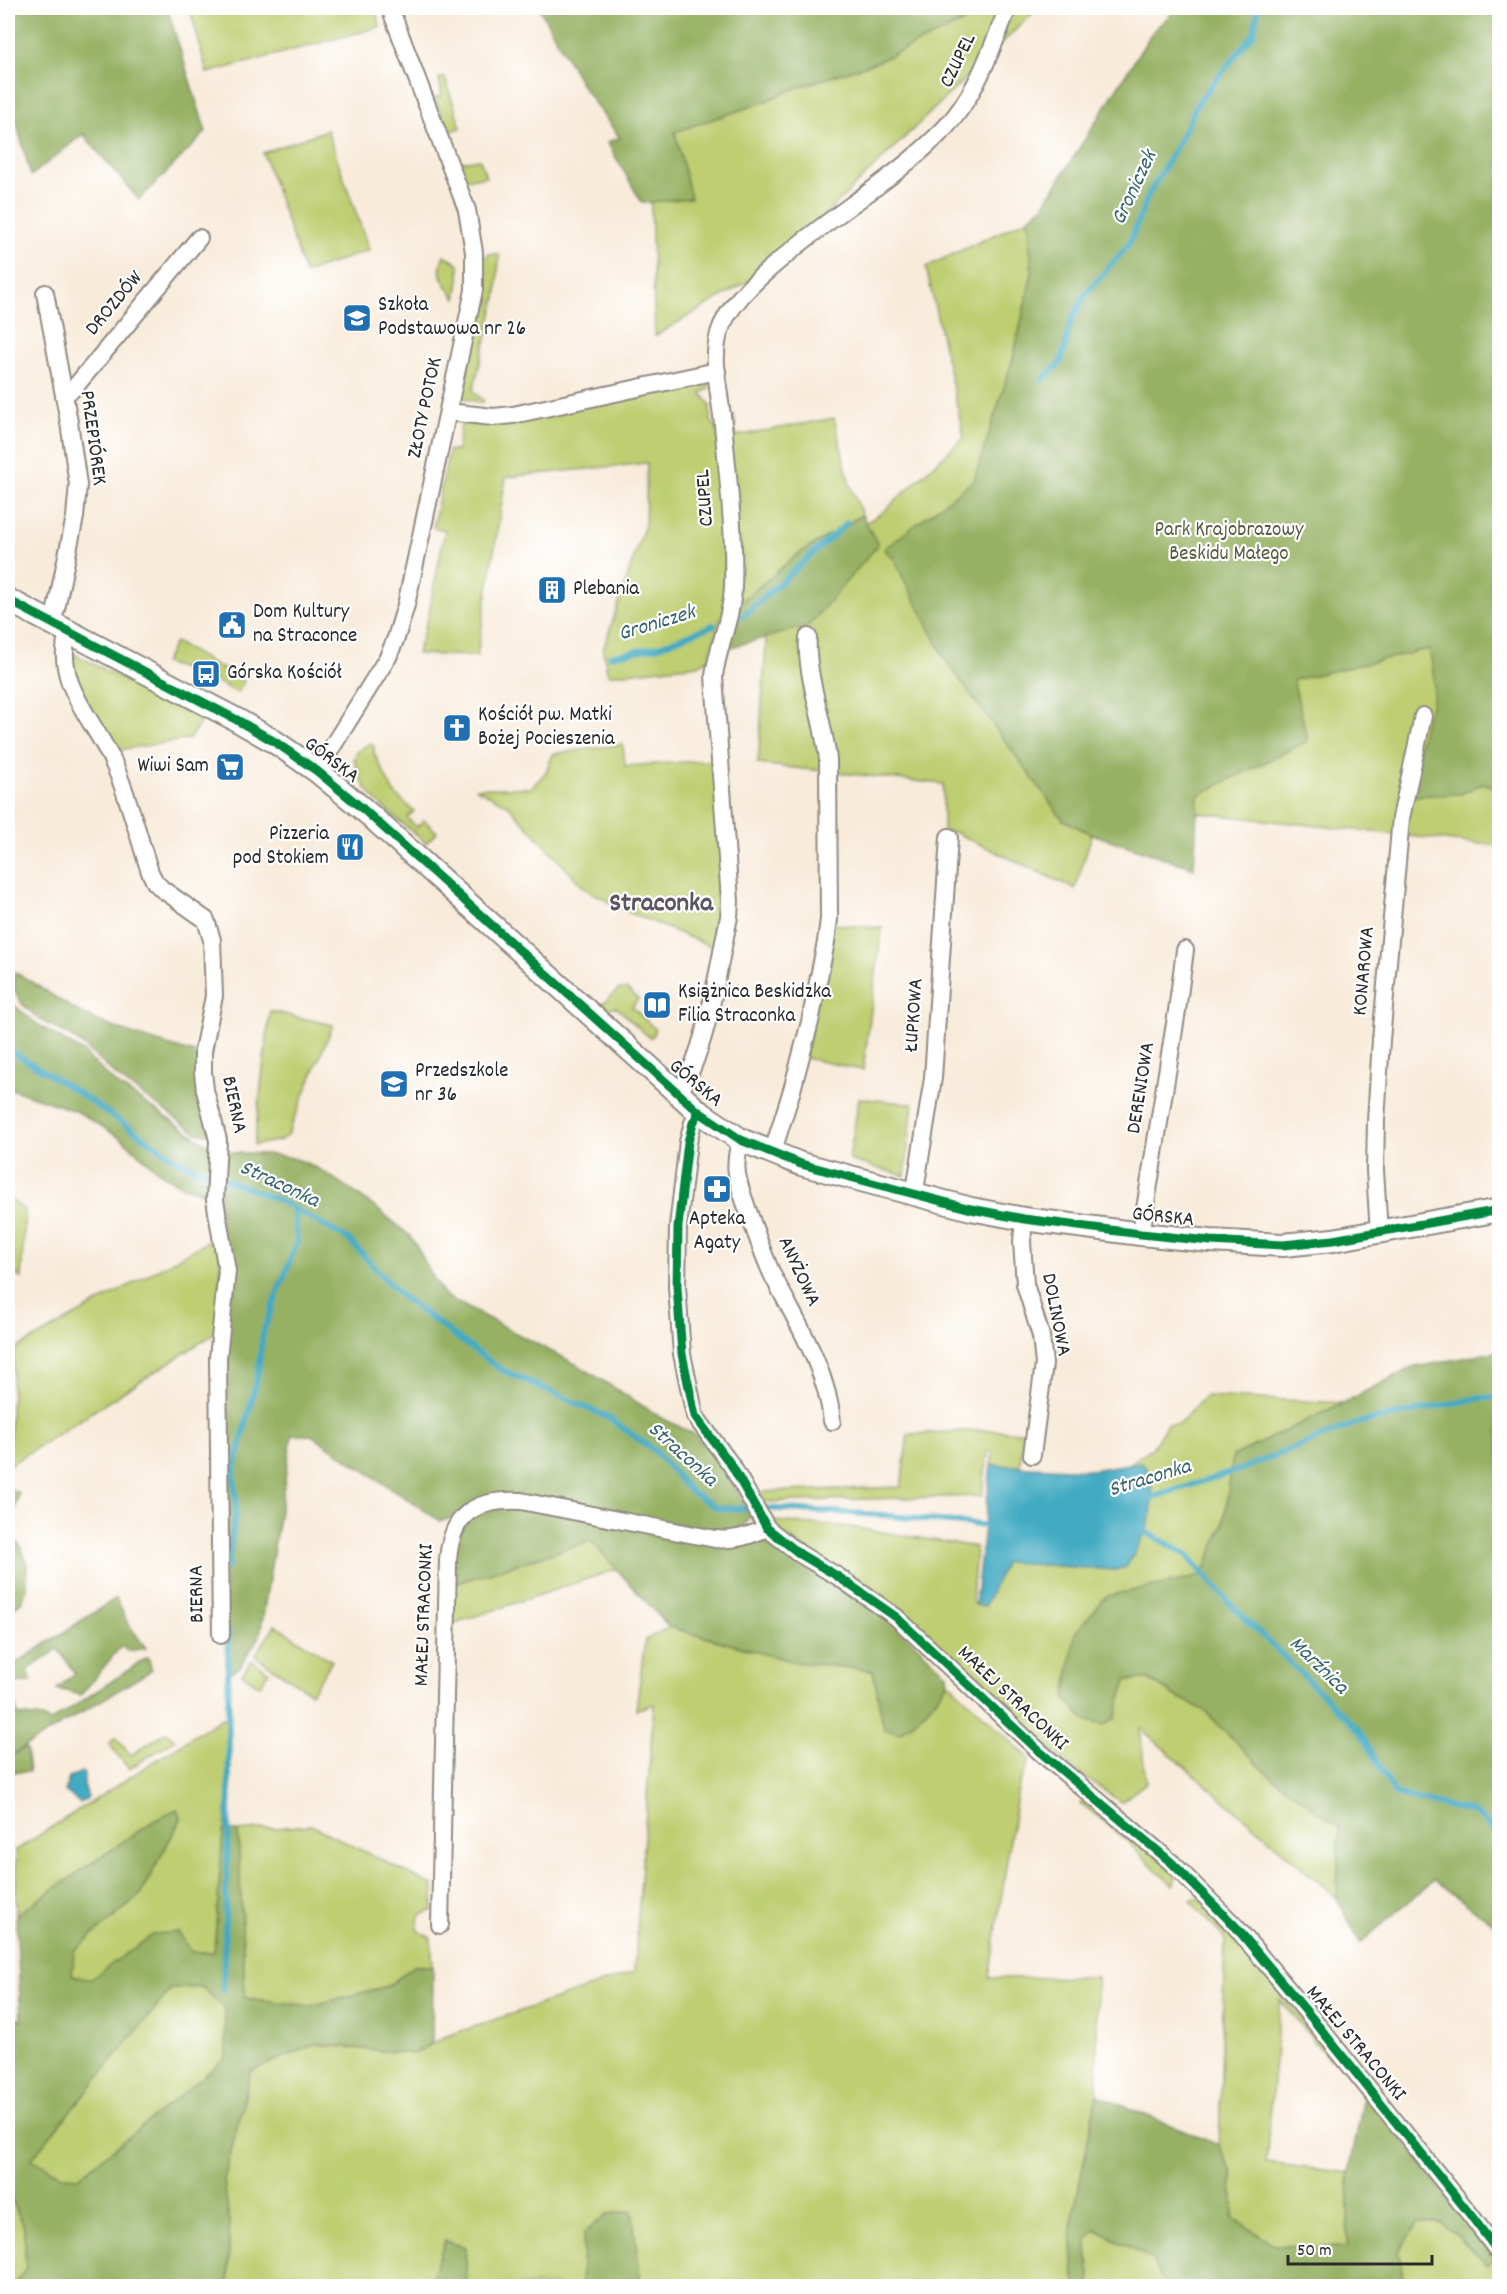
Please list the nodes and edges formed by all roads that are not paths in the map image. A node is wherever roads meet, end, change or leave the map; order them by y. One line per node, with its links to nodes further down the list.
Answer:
1 (390, 8): 7 (street, ZŁOTY POTOK)
2 (1008, 8): 5 (street, CZUPEL)
3 (199, 238): 6 (street, DROZDÓW)
4 (45, 293): 6 (street, PRZEPIÓREK)
5 (717, 371): 7 (street); 15 (street, CZUPEL)
6 (64, 395): 9 (street, PRZEPIÓREK)
7 (448, 412): 12 (street, ZŁOTY POTOK)
8 (8, 600): 9 (street, GÓRSKA)
9 (60, 627): 12 (street, GÓRSKA); 27 (street, BIERNA)
10 (808, 637): 18 (street)
11 (1423, 716): 22 (street, KONAROWA)
12 (317, 771): 15 (street, GÓRSKA)
13 (949, 837): 19 (street, ŁUPKOWA)
14 (1185, 950): 23 (street, DERENIOWA)
15 (678, 1094): 16 (street, GÓRSKA)
16 (699, 1112): 17 (street, GÓRSKA); 26 (street, MAŁEJ STRACONKI)
17 (741, 1140): 18 (street, GÓRSKA); 24 (street, ANYŻOWA)
18 (772, 1154): 19 (street, GÓRSKA)
19 (913, 1195): 21 (street, GÓRSKA)
20 (1500, 1210): 22 (street, GÓRSKA)
21 (1024, 1219): 23 (street, GÓRSKA); 25 (street, DOLINOWA)
22 (1378, 1233): 23 (street, GÓRSKA)
23 (1141, 1234)
24 (832, 1421)
25 (1032, 1455)
26 (764, 1524): 28 (street, MAŁEJ STRACONKI); 29 (street, MAŁEJ STRACONKI)
27 (221, 1635)
28 (440, 1925)
29 (1500, 2254)

